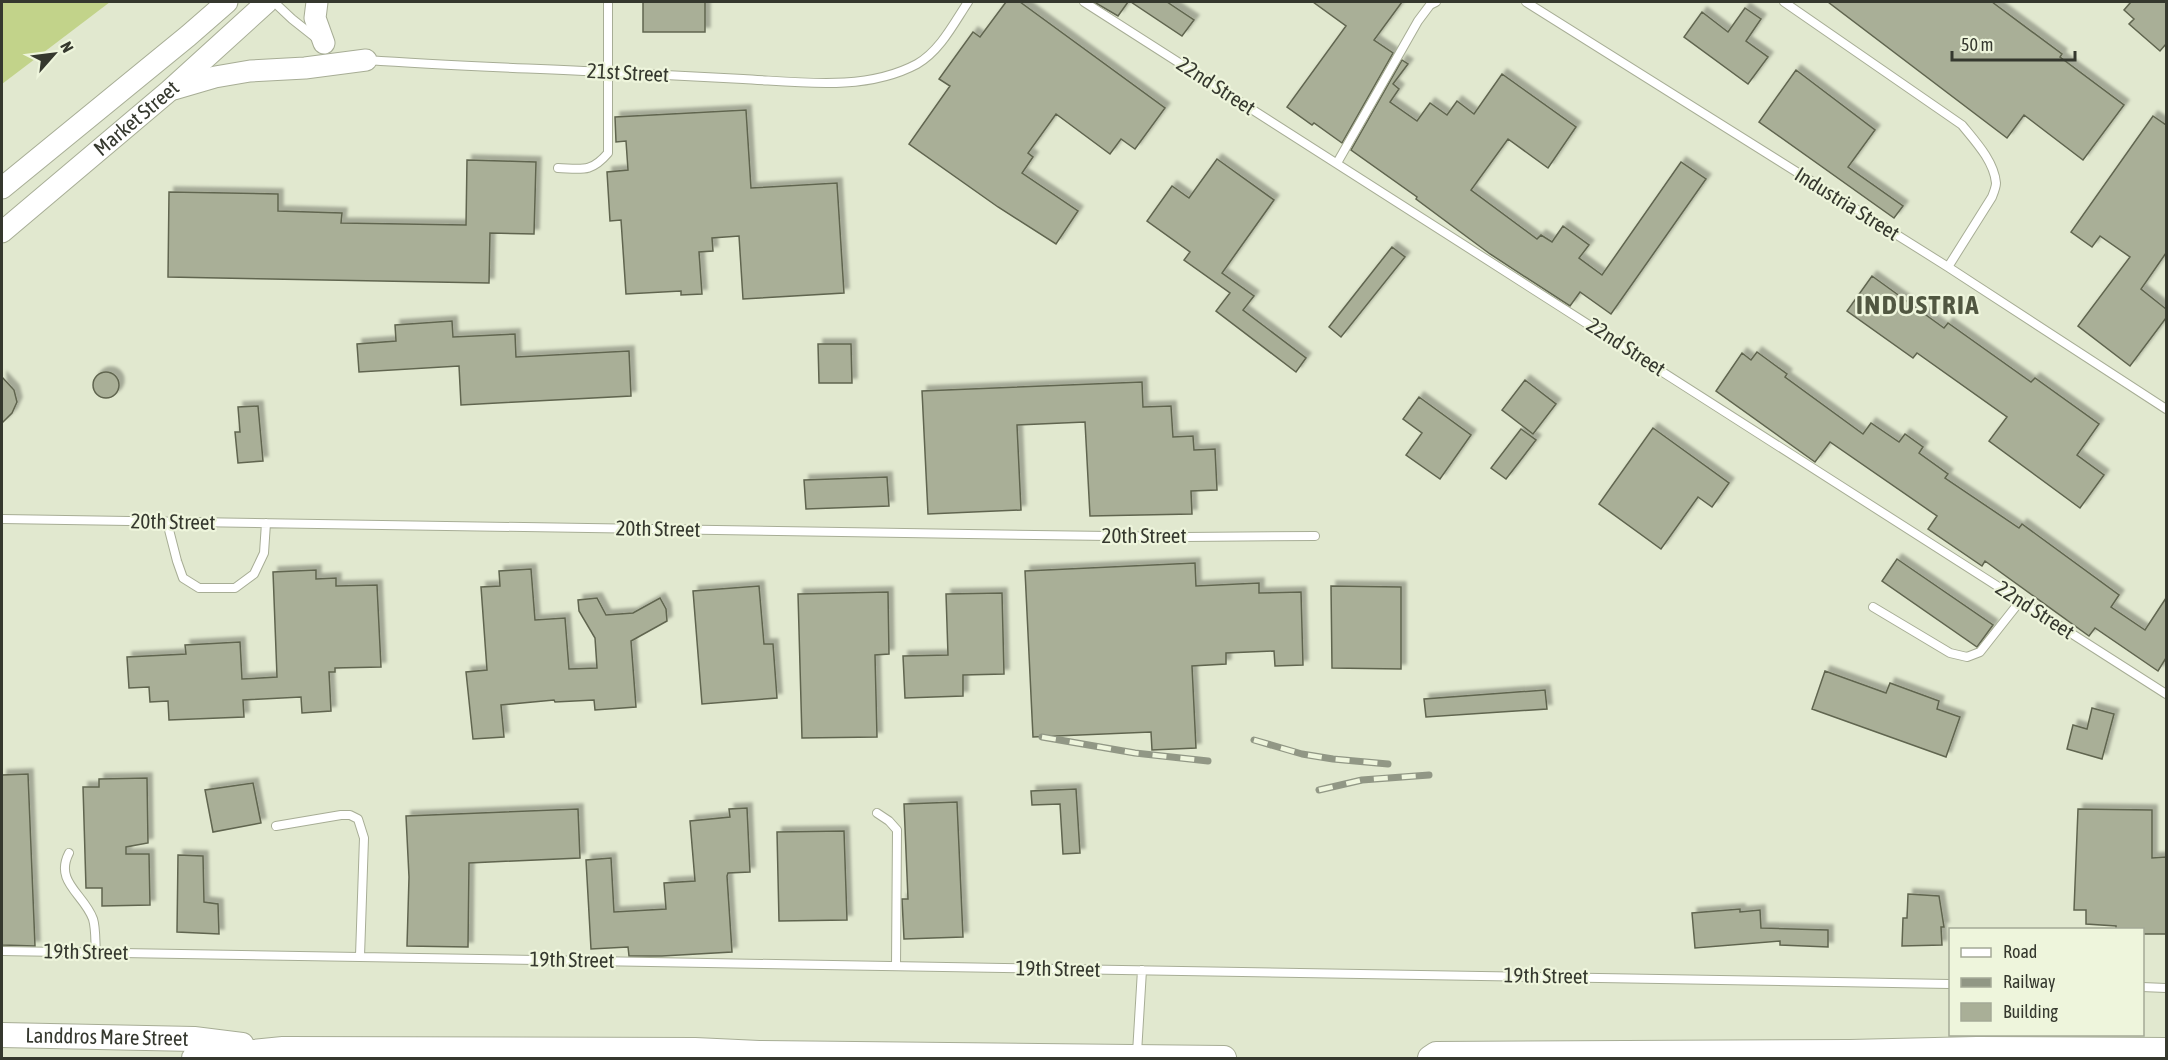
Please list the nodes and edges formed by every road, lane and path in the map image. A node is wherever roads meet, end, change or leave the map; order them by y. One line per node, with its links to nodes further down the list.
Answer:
1 (226, 2): 18 (main road, Market Street)
2 (267, 2): 15 (main road, Market Street)
3 (274, 2): 11 (lane)
4 (316, 2): 11 (main road)
5 (608, 2): 14 (lane)
6 (968, 2): 14 (lane, 21st Street)
7 (1084, 2): 16 (lane, 22nd Street)
8 (1436, 2): 16 (lane)
9 (1526, 2): 20 (lane, Industria Street)
10 (1784, 2): 20 (lane)
11 (329, 46)
12 (344, 56): 13 (lane, 21st Street)
13 (366, 60): 14 (lane, 21st Street); 15 (main road)
14 (607, 72): 17 (lane)
15 (169, 91): 19 (main road, Market Street)
16 (1337, 163): 26 (lane, 22nd Street)
17 (558, 168)
18 (2, 188)
19 (2, 232)
20 (1948, 267): 21 (lane, Industria Street)
21 (2166, 409)
22 (2, 519): 23 (lane, 20th Street)
23 (167, 522): 24 (lane, 20th Street); 24 (lane)
24 (266, 523): 25 (lane, 20th Street)
25 (1316, 536)
26 (2020, 600): 27 (lane); 28 (lane, 22nd Street)
27 (1874, 607)
28 (2166, 694)
29 (877, 813): 35 (lane)
30 (276, 826): 34 (lane)
31 (69, 853): 33 (lane)
32 (2, 951): 33 (lane, 19th Street)
33 (96, 953): 34 (lane, 19th Street)
34 (360, 956): 35 (lane, 19th Street)
35 (896, 966): 36 (lane, 19th Street)
36 (1142, 970): 37 (lane, 19th Street); 45 (lane)
37 (1949, 984)
38 (2144, 987): 39 (lane)
39 (2166, 988)
40 (2, 1035): 41 (main road, Landdros Mare Street)
41 (283, 1050): 43 (main road, Landdros Mare Street); 46 (main road, Landdros Mare Street)
42 (2166, 1050): 44 (main road)
43 (698, 1054): 45 (main road, Landdros Mare Street)
44 (1976, 1054): 48 (main road)
45 (1137, 1058): 47 (main road, Landdros Mare Street)
46 (194, 1059)
47 (1224, 1059)
48 (1430, 1059)

